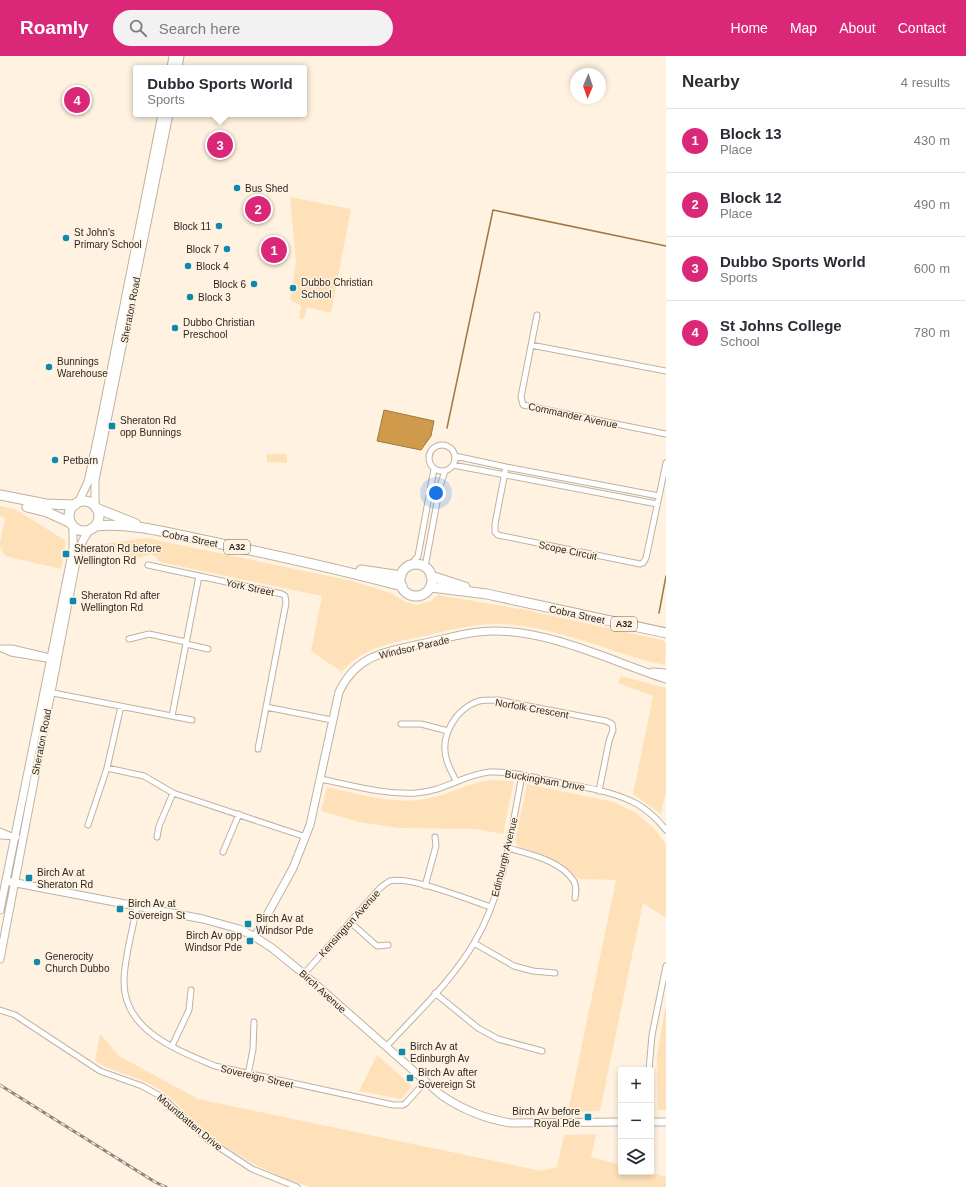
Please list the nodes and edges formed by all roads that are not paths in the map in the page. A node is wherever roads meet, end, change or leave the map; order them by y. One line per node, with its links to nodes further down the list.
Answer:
1 (161, 117): 6 (street, Sheraton Road)
2 (168, 117): 6 (street, Sheraton Road)
3 (537, 315): 4 (street, Commander Avenue)
4 (531, 345): 5 (street); 7 (street, Commander Avenue)
5 (666, 371)
6 (102, 432): 18 (street, Sheraton Road); 19 (street, Sheraton Road)
7 (666, 434)
8 (454, 456): 10 (street); 11 (street); 12 (street)
9 (666, 463): 17 (street)
10 (453, 465): 13 (street); 14 (street)
11 (506, 467): 14 (street, Scope Circuit); 17 (street)
12 (434, 469): 13 (street); 25 (street)
13 (445, 471): 26 (street)
14 (505, 476): 17 (street); 17 (street, Scope Circuit)
15 (0, 494): 18 (highway, A32)
16 (0, 500): 20 (highway, A32)
17 (658, 500)
18 (76, 504): 19 (highway, A32); 20 (highway)
19 (96, 507): 21 (highway); 22 (highway, Cobra Street / A32)
20 (72, 524): 21 (highway, A32); 38 (street, Sheraton Road)
21 (92, 528): 22 (highway, Cobra Street / A32); 38 (street, Sheraton Road)
22 (152, 530): 24 (highway, Cobra Street / A32)
23 (148, 565): 27 (street)
24 (322, 565): 28 (highway, Cobra Street / A32); 30 (highway, Cobra Street / A32)
25 (411, 565): 26 (highway); 28 (highway)
26 (425, 568): 29 (highway)
27 (199, 576): 35 (street); 44 (street, York Street)
28 (401, 576): 30 (highway)
29 (431, 576): 31 (highway); 32 (highway, Cobra Street / A32)
30 (402, 586): 31 (highway, A32)
31 (431, 586): 32 (highway, Cobra Street / A32)
32 (487, 594): 33 (highway, Cobra Street / A32)
33 (666, 633)
34 (129, 639): 35 (street)
35 (186, 643): 37 (street); 45 (street)
36 (0, 648): 38 (street)
37 (208, 649)
38 (53, 659): 42 (street, Sheraton Road)
39 (640, 671): 40 (street, Windsor Parade); 41 (street, Windsor Parade); 47 (street, Windsor Parade)
40 (666, 673)
41 (666, 679)
42 (47, 692): 43 (street); 62 (street, Sheraton Road); 65 (street, Sheraton Road)
43 (121, 706): 45 (street); 51 (street)
44 (266, 707): 47 (street); 50 (street, York Street)
45 (172, 716): 46 (street)
46 (192, 720)
47 (332, 720): 53 (street, Windsor Parade)
48 (401, 724): 49 (street)
49 (448, 731): 54 (street, Norfolk Crescent); 55 (street, Norfolk Crescent)
50 (258, 749)
51 (107, 768): 56 (street); 58 (street)
52 (522, 775): 54 (street, Buckingham Drive); 55 (street, Buckingham Drive); 67 (street, Edinburgh Avenue)
53 (320, 779): 54 (street, Buckingham Drive); 64 (street, Windsor Parade)
54 (456, 781)
55 (599, 790): 59 (street, Buckingham Drive)
56 (173, 793): 57 (street); 63 (street)
57 (239, 814): 64 (street); 68 (street)
58 (88, 825)
59 (666, 830)
60 (0, 831): 62 (street)
61 (0, 836): 62 (street)
62 (14, 837): 65 (street); 69 (street, Sheraton Road)
63 (157, 837)
64 (306, 837): 77 (street, Windsor Parade)
65 (22, 838): 70 (street, Sheraton Road)
66 (435, 838): 71 (street)
67 (508, 848): 72 (street); 74 (street, Edinburgh Avenue)
68 (223, 852)
69 (6, 880): 70 (street, Birch Avenue); 75 (street, Sheraton Road)
70 (14, 882): 73 (street, Birch Avenue); 80 (street, Sheraton Road)
71 (425, 886): 74 (street, Kensington Avenue); 76 (street, Kensington Avenue)
72 (575, 898)
73 (138, 906): 77 (street, Birch Avenue); 88 (street, Sovereign Street)
74 (491, 907): 78 (street, Edinburgh Avenue)
75 (0, 910)
76 (350, 922): 79 (street); 83 (street, Kensington Avenue)
77 (255, 937): 83 (street, Birch Avenue)
78 (474, 942): 82 (street); 85 (street, Edinburgh Avenue)
79 (388, 945)
80 (0, 958)
81 (666, 968): 91 (street)
82 (555, 973)
83 (304, 974): 89 (street, Birch Avenue)
84 (191, 990): 88 (street)
85 (435, 993): 89 (street, Edinburgh Avenue); 90 (street)
86 (0, 1010): 97 (street, Mountbatten Drive)
87 (254, 1022): 92 (street)
88 (172, 1046): 92 (street, Sovereign Street)
89 (386, 1047): 93 (street, Birch Avenue)
90 (542, 1051)
91 (649, 1067)
92 (248, 1075): 93 (street, Sovereign Street)
93 (425, 1082): 94 (street, Birch Avenue)
94 (618, 1122)
95 (654, 1122): 96 (street)
96 (666, 1122)
97 (297, 1187)

